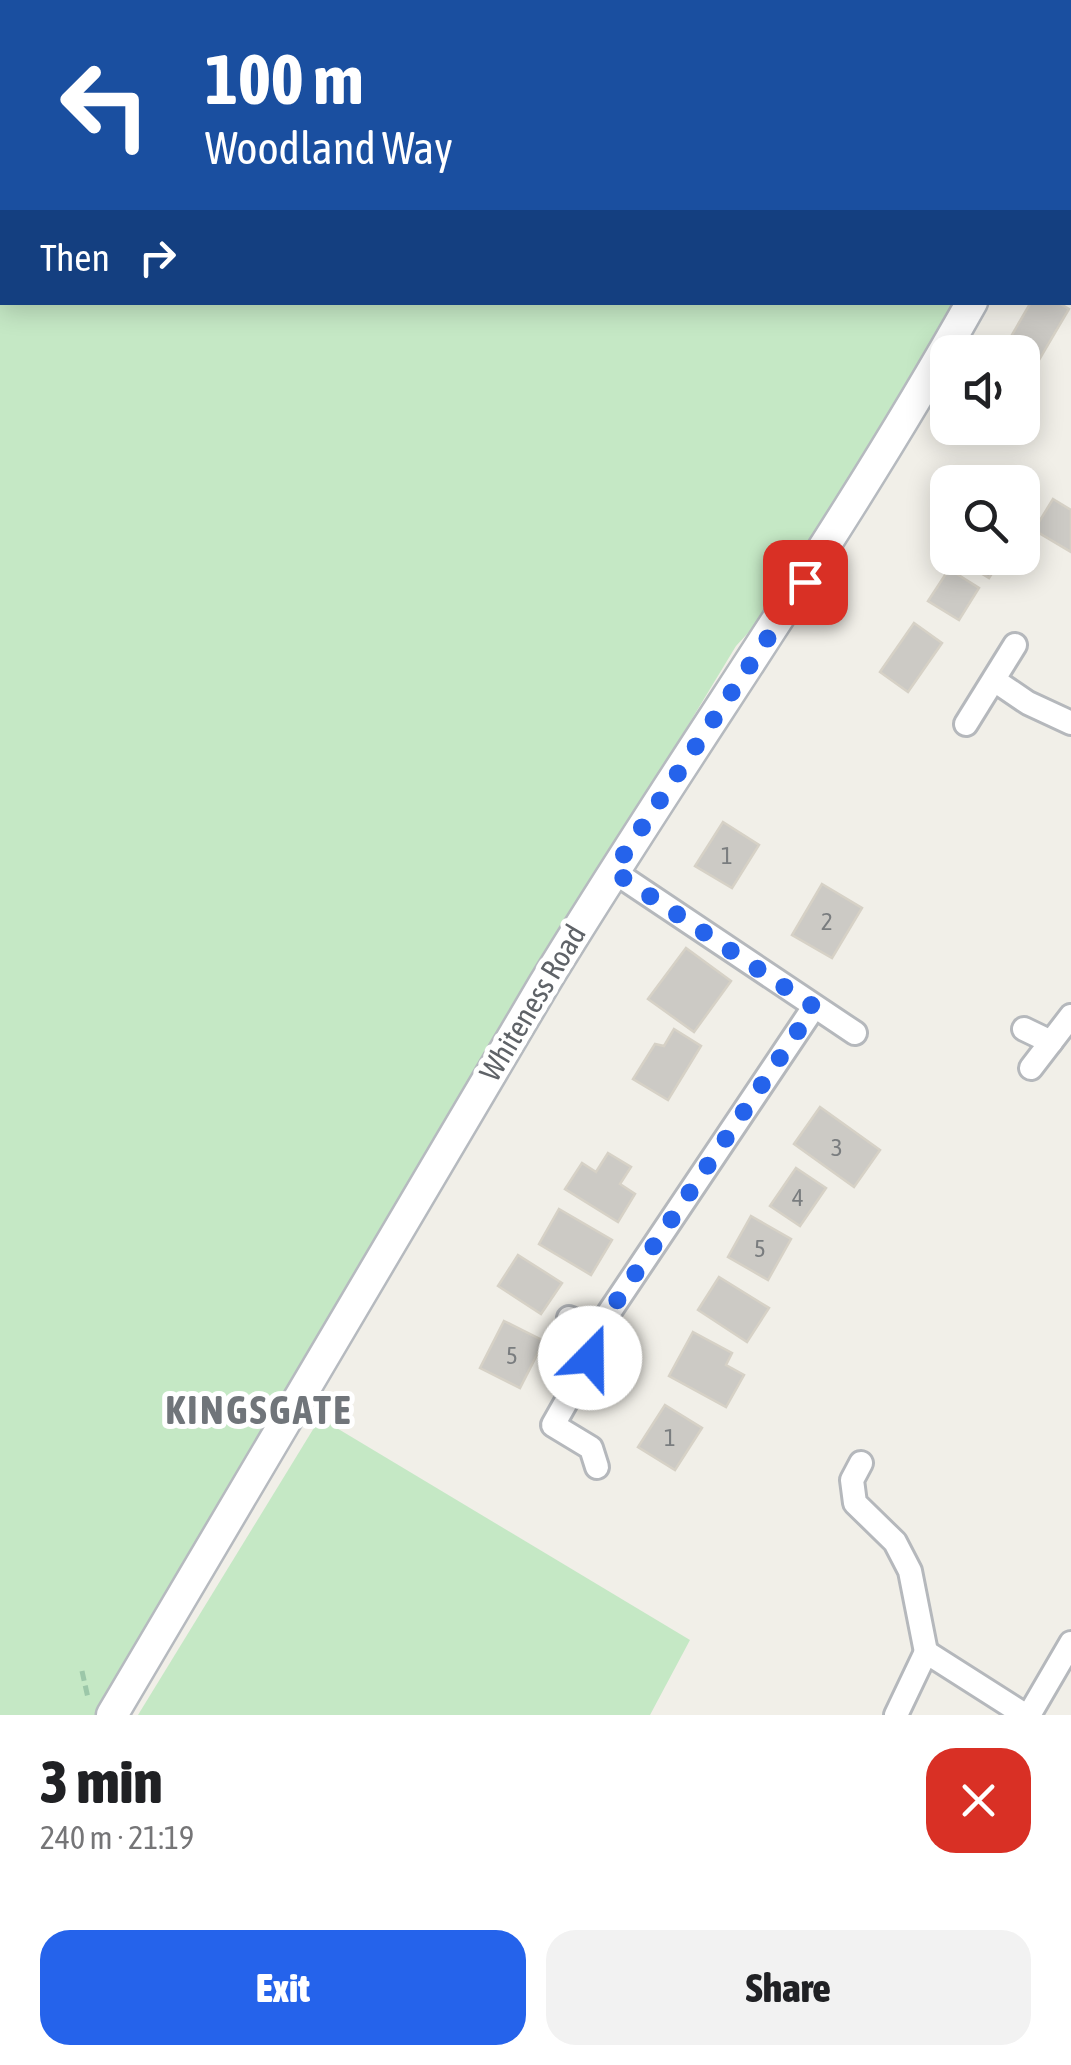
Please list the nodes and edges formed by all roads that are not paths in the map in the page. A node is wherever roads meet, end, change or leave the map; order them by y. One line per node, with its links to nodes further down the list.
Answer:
1 (970, 305): 6 (main road, Whiteness Road)
2 (1016, 645): 3 (street)
3 (994, 680): 4 (street); 5 (street)
4 (1071, 723)
5 (966, 724)
6 (613, 871): 7 (street); 19 (main road, Whiteness Road)
7 (814, 1007): 10 (street); 14 (street)
8 (1071, 1016): 11 (street)
9 (1024, 1029): 11 (street)
10 (855, 1033)
11 (1051, 1042): 12 (street)
12 (1031, 1068)
13 (569, 1318): 14 (street)
14 (598, 1329): 16 (street)
15 (861, 1463): 18 (street)
16 (596, 1467)
17 (1071, 1643): 21 (street)
18 (926, 1652): 20 (street); 21 (street)
19 (98, 1710)
20 (896, 1715)
21 (1027, 1715)

